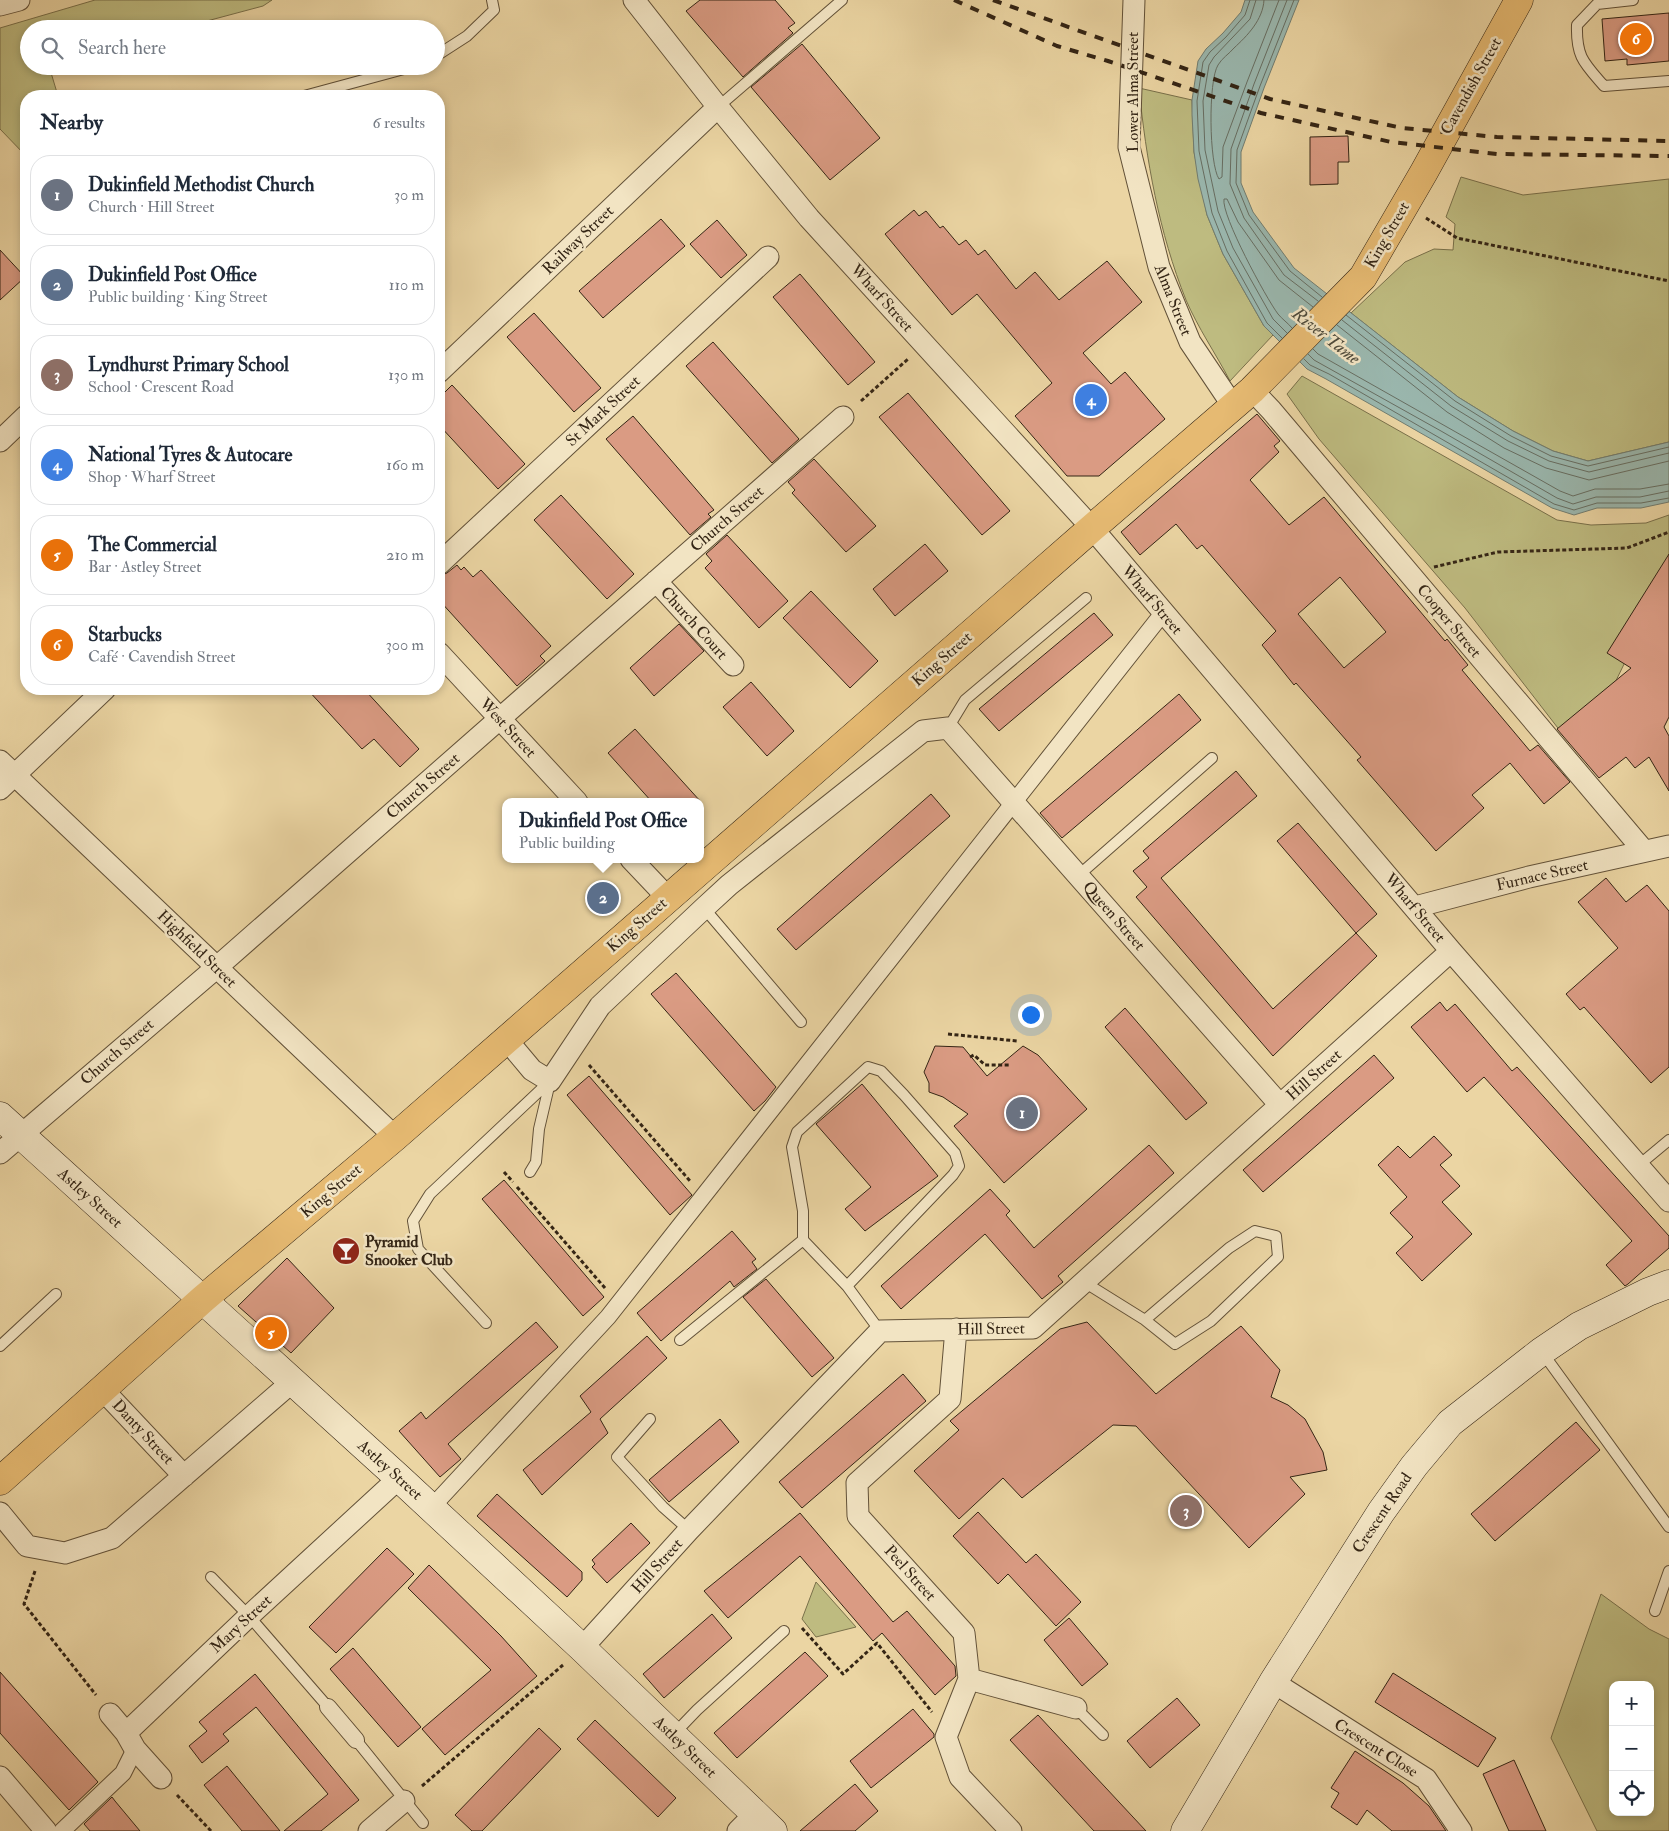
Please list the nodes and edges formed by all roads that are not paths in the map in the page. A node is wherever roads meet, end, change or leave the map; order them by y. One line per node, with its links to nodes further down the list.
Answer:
1 (19, 0): 8 (street)
2 (492, 0): 9 (lane)
3 (634, 0): 13 (street, Wharf Street)
4 (842, 0): 13 (lane)
5 (1134, 0): 15 (street, Lower Alma Street)
6 (1519, 0): 14 (main road, Cavendish Street)
7 (1633, 0): 11 (lane)
8 (0, 5)
9 (445, 50)
10 (382, 75): 12 (lane)
11 (1669, 81)
12 (326, 90)
13 (718, 107): 17 (street, Railway Street); 22 (street, Wharf Street)
14 (1424, 172): 18 (main road, King Street)
15 (1138, 184): 18 (street, Alma Street)
16 (768, 257): 23 (street, St Mark Street)
17 (445, 366)
18 (1242, 398): 22 (main road, King Street); 37 (street, Cooper Street)
19 (843, 416): 24 (street, Church Street)
20 (20, 422): 21 (street)
21 (0, 441)
22 (1092, 528): 26 (street, Wharf Street); 40 (main road, King Street)
23 (445, 558)
24 (656, 581): 28 (street, Church Court); 30 (street, Church Street)
25 (1086, 598): 31 (lane)
26 (1163, 613): 35 (street); 41 (street, Wharf Street)
27 (445, 660): 30 (street, West Street)
28 (733, 665)
29 (99, 695): 33 (street)
30 (499, 719): 34 (street, West Street); 44 (street, Church Street)
31 (948, 728): 35 (street, Queen Street); 42 (street)
32 (1212, 758): 39 (lane)
33 (5, 775): 44 (street, Highfield Street)
34 (573, 798)
35 (1014, 802): 39 (street, Queen Street); 76 (street)
36 (1669, 846): 37 (street, Furnace Street)
37 (1644, 851): 41 (street, Furnace Street)
38 (635, 863): 40 (street)
39 (1079, 875): 48 (street, Queen Street)
40 (668, 898): 46 (main road, King Street)
41 (1415, 907): 43 (street, Wharf Street)
42 (704, 908): 45 (lane); 47 (street)
43 (1452, 951): 48 (street, Hill Street); 54 (street, Wharf Street)
44 (216, 968): 50 (street, Church Street); 51 (street, Highfield Street)
45 (800, 1022)
46 (506, 1039): 47 (street); 51 (main road, King Street)
47 (550, 1081): 55 (lane); 64 (lane)
48 (1280, 1105): 58 (street, Hill Street)
49 (0, 1116): 50 (main road, Astley Street)
50 (20, 1135): 53 (street, Church Street); 62 (main road, Astley Street)
51 (395, 1137): 62 (main road, King Street)
52 (1669, 1140): 54 (lane)
53 (0, 1153)
54 (1639, 1165): 56 (street, Wharf Street)
55 (530, 1172)
56 (1669, 1202)
57 (803, 1240): 60 (lane); 60 (lane); 67 (lane)
58 (1084, 1282): 63 (lane); 65 (street, Hill Street)
59 (1669, 1284): 69 (main road, Crescent Road)
60 (847, 1286): 66 (lane)
61 (56, 1294): 68 (lane)
62 (203, 1299): 70 (main road, Astley Street); 71 (main road, King Street)
63 (1145, 1320): 63 (lane)
64 (486, 1323)
65 (956, 1329): 66 (street, Hill Street); 86 (street, Peel Street)
66 (880, 1331): 79 (street, Hill Street)
67 (680, 1340)
68 (0, 1346)
69 (1542, 1352): 78 (lane); 87 (main road, Crescent Road)
70 (292, 1382): 73 (street); 74 (main road, Astley Street)
71 (102, 1389): 73 (street, Danty Street); 75 (main road, King Street)
72 (650, 1419): 79 (lane)
73 (184, 1476): 77 (street)
74 (399, 1478): 76 (main road, Astley Street); 83 (street, Mary Street)
75 (0, 1480)
76 (431, 1508): 85 (main road, Astley Street)
77 (0, 1513)
78 (1669, 1527)
79 (689, 1530): 85 (street, Hill Street)
80 (1669, 1571): 82 (lane)
81 (211, 1576): 83 (lane)
82 (1655, 1610)
83 (249, 1616): 88 (lane); 94 (street, Mary Street)
84 (784, 1631): 91 (lane)
85 (582, 1648): 91 (main road, Astley Street)
86 (969, 1679): 89 (street); 103 (street, Peel Street)
87 (1273, 1682): 104 (main road, Crescent Road); 105 (street, Crescent Close)
88 (328, 1707): 93 (street)
89 (1076, 1708): 92 (lane)
90 (110, 1714): 94 (street)
91 (672, 1735): 99 (main road, Astley Street)
92 (1103, 1736)
93 (356, 1740): 97 (lane)
94 (130, 1741): 96 (street); 101 (street)
95 (0, 1777): 100 (street)
96 (161, 1778)
97 (404, 1801): 98 (lane); 102 (street)
98 (423, 1823)
99 (755, 1825)
100 (46, 1831)
101 (62, 1831)
102 (369, 1831)
103 (1011, 1831)
104 (1185, 1831)
105 (1461, 1831)

